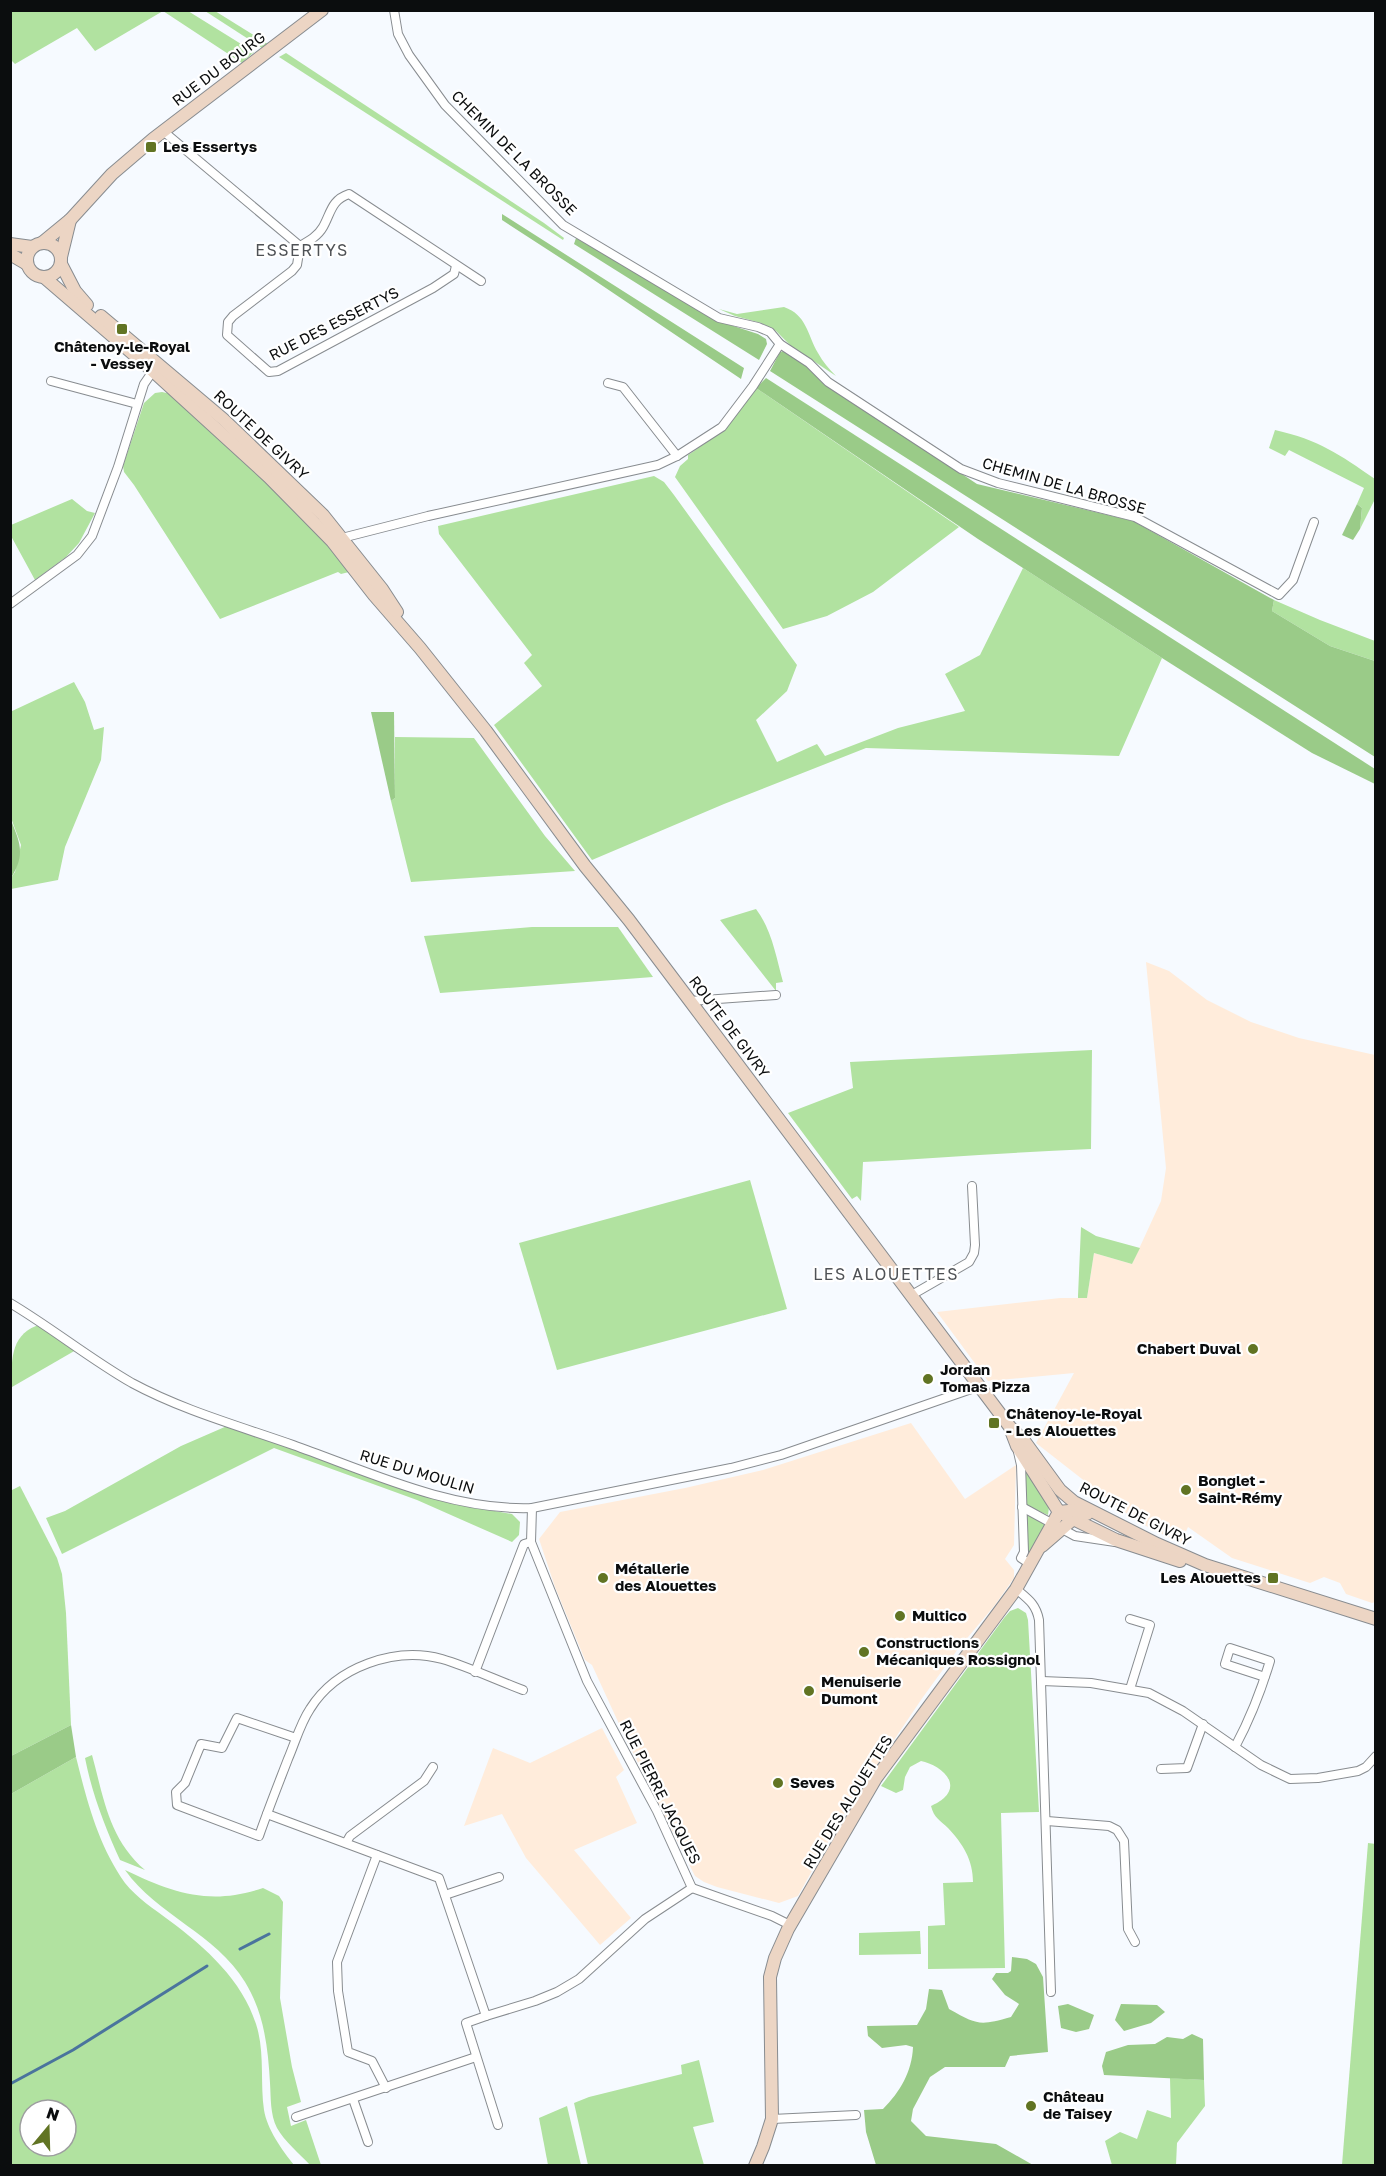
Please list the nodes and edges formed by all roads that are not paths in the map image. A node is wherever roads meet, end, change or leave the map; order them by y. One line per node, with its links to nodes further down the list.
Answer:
1 (322, 10): 3 (main road, RUE DU BOURG)
2 (394, 10): 14 (street, CHEMIN DE LA BROSSE)
3 (163, 131): 4 (main road, RUE DU BOURG); 7 (street)
4 (70, 220): 6 (main road, RUE DU BOURG); 9 (main road, RUE DU BOURG)
5 (10, 244): 6 (main road)
6 (37, 245): 9 (main road); 10 (main road)
7 (300, 246): 11 (street, RUE DES ESSERTYS); 11 (street, RUE DES ESSERTYS)
8 (10, 254): 10 (main road)
9 (61, 261): 12 (main road); 15 (main road, ROUTE DE GIVRY)
10 (27, 264): 12 (main road)
11 (456, 266): 13 (street, RUE DES ESSERTYS)
12 (45, 278): 15 (main road, ROUTE DE GIVRY)
13 (480, 281)
14 (780, 344): 19 (street); 20 (street, CHEMIN DE LA BROSSE)
15 (156, 367): 18 (street); 21 (main road, ROUTE DE GIVRY)
16 (51, 381): 18 (street)
17 (608, 383): 19 (street)
18 (137, 404): 22 (street)
19 (677, 456): 21 (street)
20 (1314, 522)
21 (337, 539): 24 (main road, ROUTE DE GIVRY)
22 (10, 604)
23 (776, 995): 24 (street)
24 (690, 1000): 26 (main road, ROUTE DE GIVRY)
25 (972, 1186): 26 (street)
26 (910, 1296): 28 (main road, ROUTE DE GIVRY)
27 (10, 1303): 32 (street, RUE DU MOULIN)
28 (980, 1386): 29 (main road, ROUTE DE GIVRY); 32 (street, RUE DU MOULIN)
29 (1010, 1427): 30 (main road, ROUTE DE GIVRY); 33 (main road, ROUTE DE GIVRY)
30 (1017, 1446): 31 (street); 34 (main road, ROUTE DE GIVRY)
31 (1022, 1507): 34 (street); 37 (street)
32 (532, 1508): 36 (street, RUE PIERRE JACQUES)
33 (1073, 1511): 34 (main road, RUE DES ALOUETTES); 34 (main road); 35 (main road, ROUTE DE GIVRY); 38 (main road, ROUTE DE GIVRY)
34 (1057, 1521): 35 (street); 37 (main road, RUE DES ALOUETTES)
35 (1116, 1540): 38 (main road, ROUTE DE GIVRY)
36 (531, 1542): 42 (street); 58 (street, RUE PIERRE JACQUES)
37 (1030, 1564): 39 (main road, RUE DES ALOUETTES)
38 (1205, 1565): 41 (main road, ROUTE DE GIVRY)
39 (1016, 1589): 44 (street); 60 (main road, RUE DES ALOUETTES)
40 (1130, 1619): 45 (street)
41 (1376, 1619)
42 (475, 1672): 46 (street); 48 (street)
43 (1265, 1677): 43 (street); 49 (street)
44 (1042, 1681): 45 (street); 54 (street)
45 (1130, 1689): 47 (street)
46 (523, 1690)
47 (1203, 1724): 49 (street); 52 (street)
48 (296, 1738): 53 (street); 53 (street)
49 (1235, 1747): 50 (street)
50 (1376, 1756)
51 (434, 1767): 55 (street)
52 (1161, 1769)
53 (267, 1814): 55 (street)
54 (1047, 1821): 61 (street); 62 (street)
55 (346, 1843): 56 (street)
56 (377, 1855): 59 (street); 65 (street)
57 (499, 1877): 59 (street)
58 (692, 1888): 60 (street); 63 (street, RUE PIERRE JACQUES)
59 (445, 1894): 63 (street)
60 (790, 1925): 69 (main road, RUE DES ALOUETTES)
61 (1135, 1942)
62 (1051, 1992)
63 (486, 2016): 64 (street)
64 (476, 2057): 65 (street); 70 (street)
65 (386, 2088): 66 (street)
66 (353, 2099): 68 (street); 71 (street)
67 (856, 2115): 69 (street)
68 (296, 2117)
69 (772, 2119): 72 (main road, RUE DES ALOUETTES)
70 (498, 2125)
71 (368, 2142)
72 (754, 2166)

